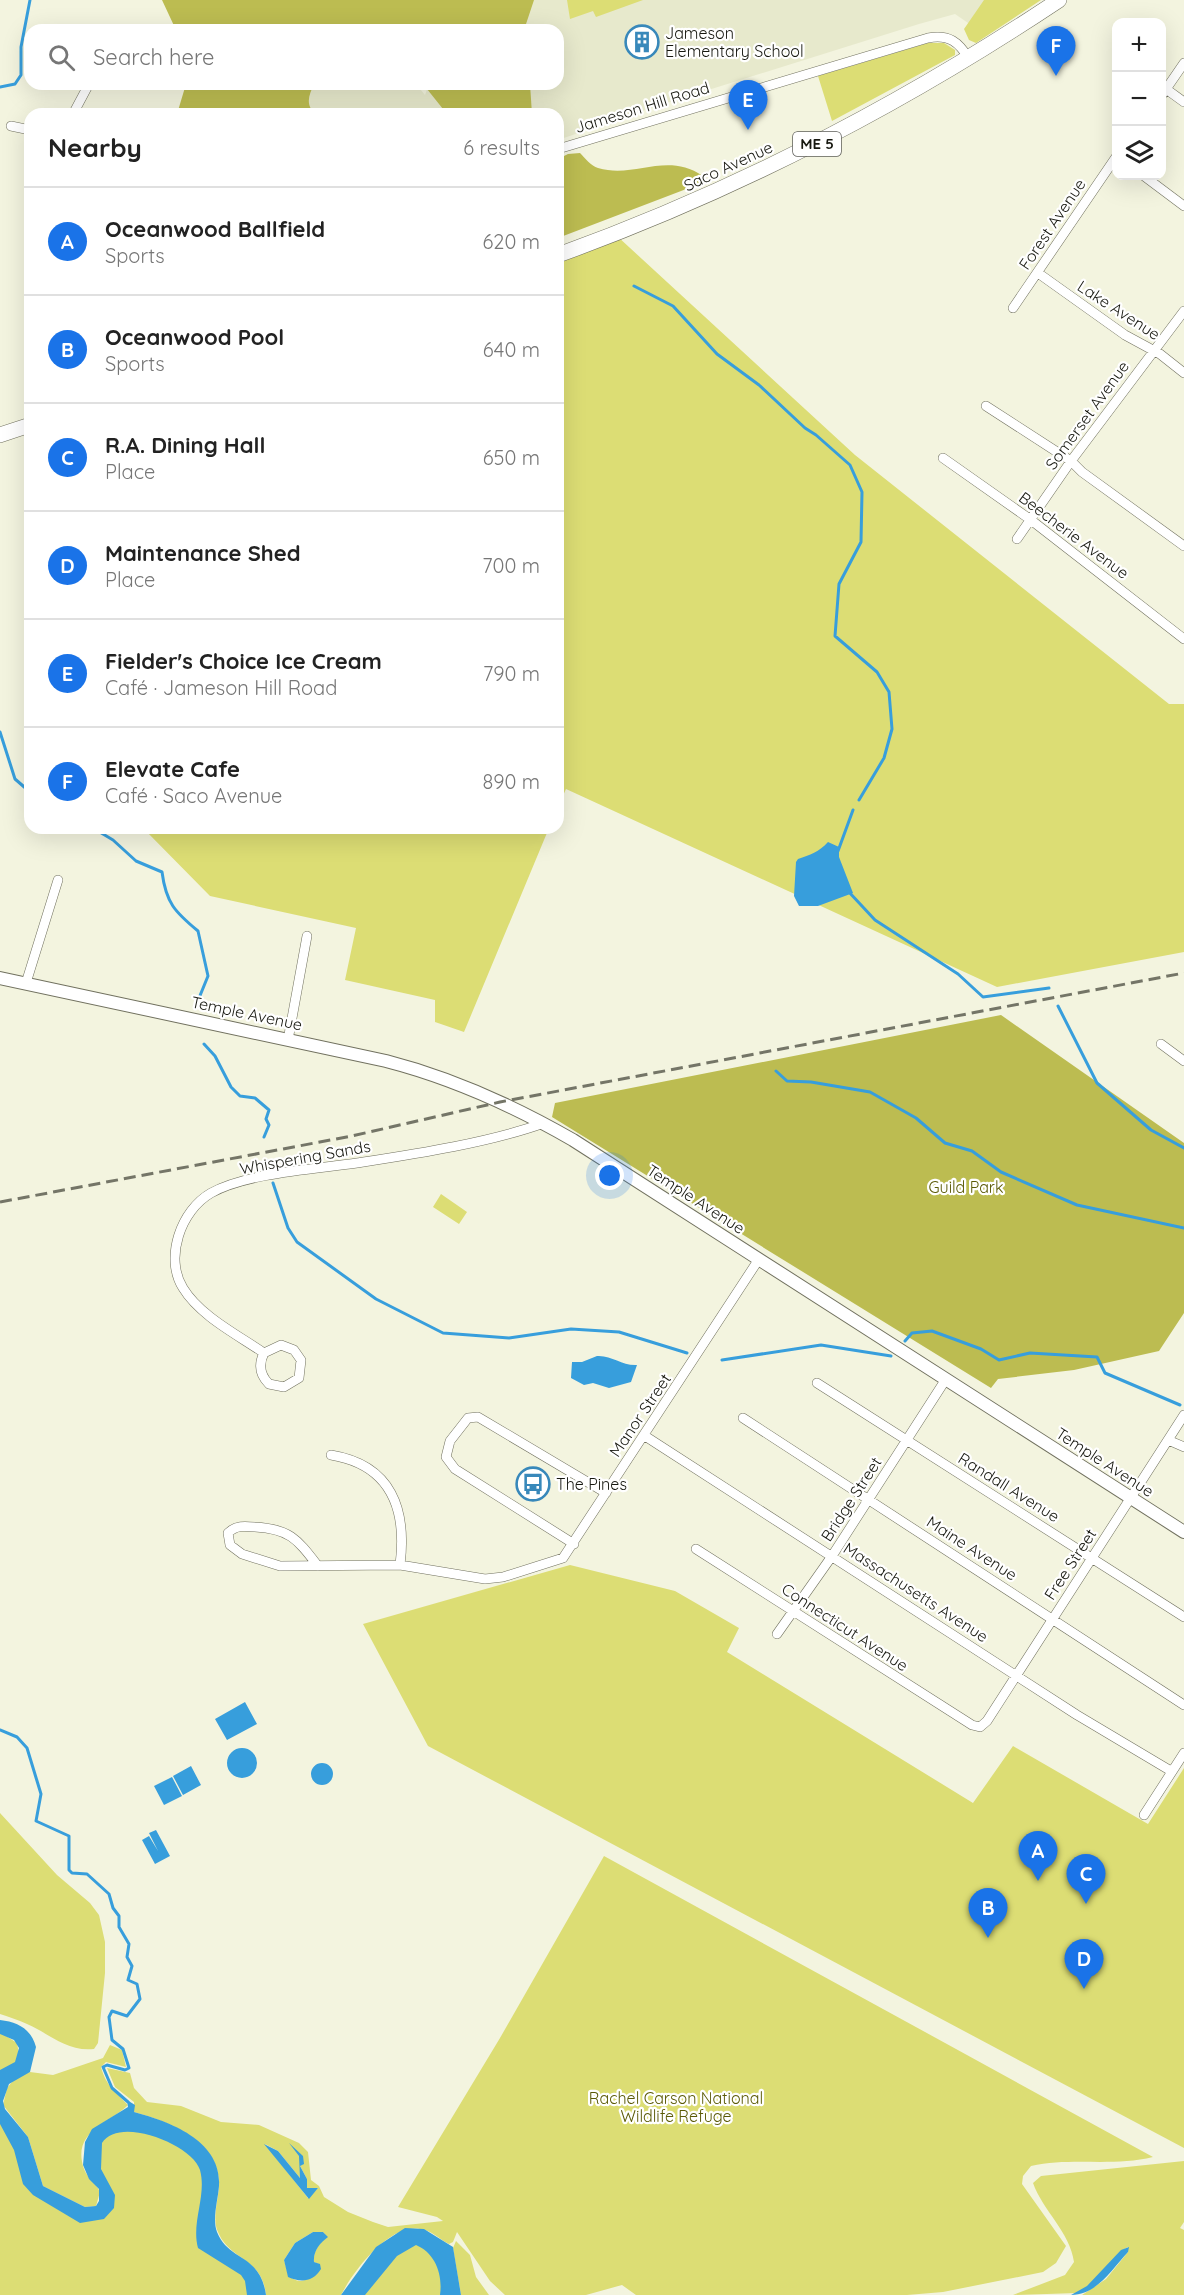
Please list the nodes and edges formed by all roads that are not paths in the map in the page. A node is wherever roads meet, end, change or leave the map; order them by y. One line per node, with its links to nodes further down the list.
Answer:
1 (1059, 0): 2 (main road, Saco Avenue / ME 5)
2 (969, 59): 11 (street, Jameson Hill Road); 15 (main road, Saco Avenue / ME 5)
3 (1184, 63): 4 (street)
4 (1166, 89)
5 (86, 90): 8 (street)
6 (1166, 93): 7 (street)
7 (1184, 102)
8 (76, 108)
9 (11, 126): 10 (street)
10 (24, 129)
11 (564, 147)
12 (1112, 163): 16 (street, Forest Avenue)
13 (1149, 180): 14 (street)
14 (1184, 206)
15 (564, 253)
16 (1038, 273): 17 (street, Forest Avenue); 19 (street, Lake Avenue)
17 (1013, 309)
18 (1184, 311): 19 (street, Somerset Avenue)
19 (1154, 350): 20 (street, Lake Avenue); 25 (street, Somerset Avenue)
20 (1184, 373)
21 (986, 406): 25 (street)
22 (24, 427): 23 (main road)
23 (0, 435)
24 (943, 458): 26 (street, Beecherie Avenue)
25 (1071, 461): 26 (street, Somerset Avenue); 28 (street)
26 (1031, 520): 27 (street, Somerset Avenue); 29 (street, Beecherie Avenue)
27 (1017, 539)
28 (1184, 546)
29 (1184, 639)
30 (58, 880): 33 (street)
31 (307, 936): 34 (street)
32 (0, 978): 33 (street, Temple Avenue)
33 (26, 983): 34 (street, Temple Avenue)
34 (288, 1040): 37 (street, Temple Avenue)
35 (1161, 1044): 36 (street)
36 (1184, 1061)
37 (544, 1123): 38 (street, Temple Avenue); 39 (street, Whispering Sands)
38 (759, 1259): 40 (street, Temple Avenue); 44 (street, Manor Street)
39 (264, 1353): 39 (street)
40 (946, 1379): 45 (street, Bridge Street); 50 (street, Temple Avenue)
41 (817, 1383): 45 (street, Randall Avenue)
42 (1184, 1415): 46 (street, Free Street)
43 (743, 1418): 51 (street, Maine Avenue)
44 (645, 1436): 49 (street, Manor Street); 55 (street, Massachusetts Avenue)
45 (908, 1440): 51 (street, Bridge Street); 56 (street, Randall Avenue)
46 (1168, 1440): 47 (street); 50 (street, Free Street)
47 (1184, 1448)
48 (331, 1455): 57 (street)
49 (606, 1493): 53 (street, Manor Street); 53 (street)
50 (1130, 1497): 52 (street, Temple Avenue); 56 (street, Free Street)
51 (870, 1499): 55 (street, Bridge Street); 61 (street, Maine Avenue)
52 (1184, 1532)
53 (574, 1545): 57 (street, Manor Street)
54 (696, 1549): 59 (street, Connecticut Avenue)
55 (832, 1556): 59 (street, Bridge Street); 63 (street, Massachusetts Avenue)
56 (1092, 1558): 60 (street, Randall Avenue); 61 (street, Free Street)
57 (400, 1565): 58 (street, Manor Street)
58 (318, 1566): 58 (street, Manor Street)
59 (792, 1610): 62 (street, Bridge Street); 65 (street, Connecticut Avenue)
60 (1184, 1617)
61 (1052, 1619): 63 (street, Free Street); 64 (street, Maine Avenue)
62 (777, 1634)
63 (1014, 1674): 65 (street, Free Street); 67 (street, Massachusetts Avenue)
64 (1184, 1705)
65 (980, 1727)
66 (1184, 1753): 67 (street)
67 (1172, 1772): 68 (street)
68 (1144, 1815)

